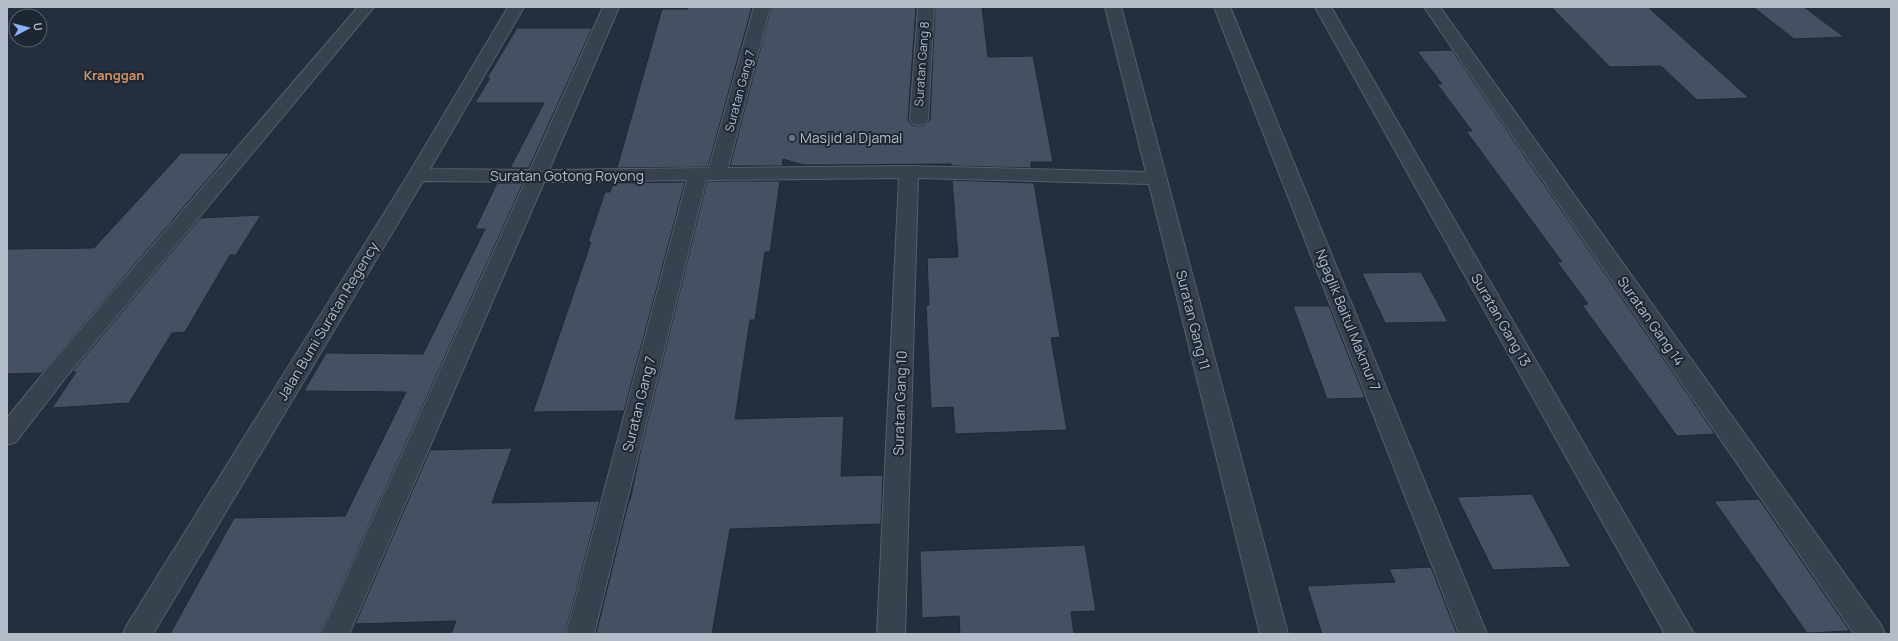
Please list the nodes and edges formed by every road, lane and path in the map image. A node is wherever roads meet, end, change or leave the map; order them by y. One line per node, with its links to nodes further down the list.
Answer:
1 (366, 7): 16 (street)
2 (516, 7): 12 (street, Jalan Bumi Suratan Regency)
3 (611, 7): 14 (street)
4 (762, 7): 13 (street, Suratan Gang 7)
5 (926, 7): 10 (street, Suratan Gang 8)
6 (1113, 7): 15 (street, Suratan Gang 11)
7 (1222, 7): 22 (street, Ngaglik Baitul Makmur 7)
8 (1323, 7): 23 (street, Suratan Gang 13)
9 (1432, 7): 24 (street, Suratan Gang 14)
10 (919, 120)
11 (910, 172): 13 (street, Suratan Gotong Royong); 15 (street, Suratan Gotong Royong); 20 (street, Suratan Gang 10)
12 (417, 175): 14 (street, Suratan Gotong Royong); 17 (street, Jalan Bumi Suratan Regency)
13 (708, 175): 14 (street, Suratan Gotong Royong); 19 (street, Suratan Gang 7)
14 (537, 176): 18 (street)
15 (1157, 178): 21 (street, Suratan Gang 11)
16 (7, 435)
17 (137, 634)
18 (335, 634)
19 (580, 634)
20 (891, 634)
21 (1274, 634)
22 (1473, 634)
23 (1680, 634)
24 (1871, 634)

